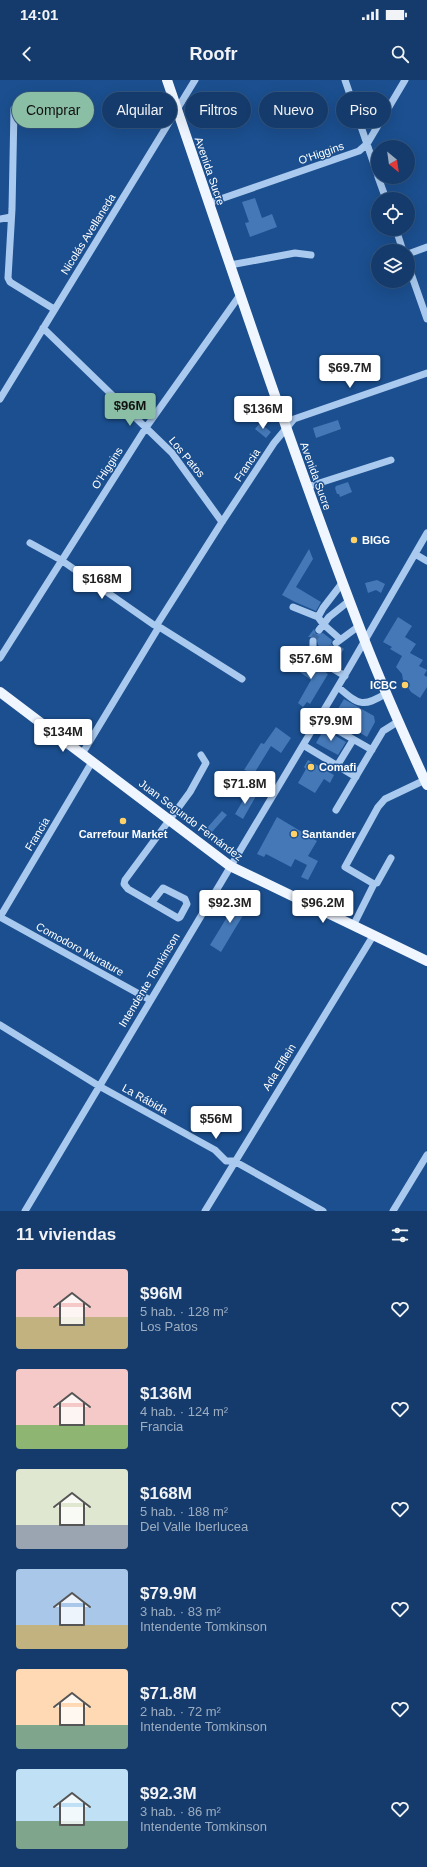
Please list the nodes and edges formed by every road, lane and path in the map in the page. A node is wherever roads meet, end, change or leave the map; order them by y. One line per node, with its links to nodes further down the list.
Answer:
1 (166, 80): 5 (main road, Avenida Sucre)
2 (195, 80): 6 (street, Nicolás Avellaneda)
3 (345, 80): 9 (street)
4 (405, 80): 9 (street, O'Higgins)
5 (170, 92)
6 (177, 111): 11 (main road, Avenida Sucre)
7 (13, 128): 12 (street)
8 (166, 128): 20 (street, Nicolás Avellaneda)
9 (367, 144): 10 (street); 11 (street, O'Higgins)
10 (371, 156)
11 (209, 203): 17 (main road, Avenida Sucre)
12 (11, 217): 13 (street); 20 (street)
13 (0, 219)
14 (427, 247): 15 (street)
15 (415, 251)
16 (311, 255): 17 (street)
17 (230, 265): 19 (main road, Avenida Sucre)
18 (415, 285): 21 (street)
19 (240, 295): 25 (main road, Avenida Sucre); 26 (street, O'Higgins)
20 (54, 309): 22 (street, Nicolás Avellaneda)
21 (427, 319)
22 (43, 328): 24 (street, Nicolás Avellaneda); 26 (street, Los Patos)
23 (427, 373): 25 (street, Francia)
24 (0, 399)
25 (286, 428): 28 (main road, Avenida Sucre); 29 (street, Francia)
26 (145, 429): 29 (street, Los Patos); 33 (street, O'Higgins)
27 (391, 460): 28 (street)
28 (307, 487): 35 (main road, Avenida Sucre)
29 (222, 522): 39 (street, Francia)
30 (427, 533): 32 (street, Intendente Tomkinson)
31 (30, 543): 33 (street)
32 (415, 554): 34 (street); 43 (street, Intendente Tomkinson)
33 (61, 560): 39 (street); 45 (street, O'Higgins)
34 (427, 561)
35 (343, 582): 36 (main road, Avenida Sucre); 38 (street)
36 (349, 601): 40 (main road, Avenida Sucre); 41 (street)
37 (293, 607): 38 (street)
38 (318, 617): 41 (street)
39 (158, 626): 48 (street); 57 (street, Francia)
40 (359, 626): 41 (street); 43 (main road, Avenida Sucre)
41 (321, 627)
42 (313, 641): 46 (street)
43 (364, 641): 47 (street, Intendente Tomkinson); 51 (main road, Avenida Sucre)
44 (328, 652): 46 (street)
45 (0, 658)
46 (321, 659): 47 (street)
47 (345, 676): 49 (street, Intendente Tomkinson)
48 (242, 679)
49 (338, 687): 51 (street); 52 (street, Intendente Tomkinson)
50 (0, 692): 57 (main road, Juan Segundo Fernández)
51 (387, 693): 53 (main road, Avenida Sucre)
52 (318, 719): 54 (street); 55 (street, Intendente Tomkinson)
53 (399, 721): 56 (street); 62 (main road, Avenida Sucre)
54 (353, 740): 56 (street); 60 (street)
55 (302, 745): 60 (street); 66 (street, Intendente Tomkinson)
56 (372, 750): 61 (street)
57 (82, 754): 59 (main road, Juan Segundo Fernández)
58 (201, 755): 64 (street)
59 (92, 762): 64 (main road, Juan Segundo Fernández); 69 (street, Francia)
60 (337, 766): 61 (street)
61 (356, 777): 63 (street)
62 (426, 782): 67 (street)
63 (336, 810)
64 (171, 820): 66 (main road, Juan Segundo Fernández); 68 (street)
65 (391, 858): 67 (street)
66 (230, 866): 70 (main road, Juan Segundo Fernández); 73 (street, Intendente Tomkinson)
67 (374, 884): 70 (street)
68 (152, 902): 68 (street)
69 (0, 917): 73 (street, Comodoro Murature)
70 (353, 926): 71 (main road, Juan Segundo Fernández)
71 (373, 936): 72 (main road, Juan Segundo Fernández); 77 (street, Ada Elflein)
72 (427, 961)
73 (150, 1000): 75 (street, Intendente Tomkinson)
74 (0, 1025): 75 (street, La Rábida)
75 (99, 1086): 77 (street, La Rábida); 78 (street, Intendente Tomkinson)
76 (427, 1155): 81 (street)
77 (234, 1161): 79 (street, Ada Elflein); 80 (street, La Rábida)
78 (25, 1211)
79 (205, 1211)
80 (323, 1211)
81 (393, 1211)

